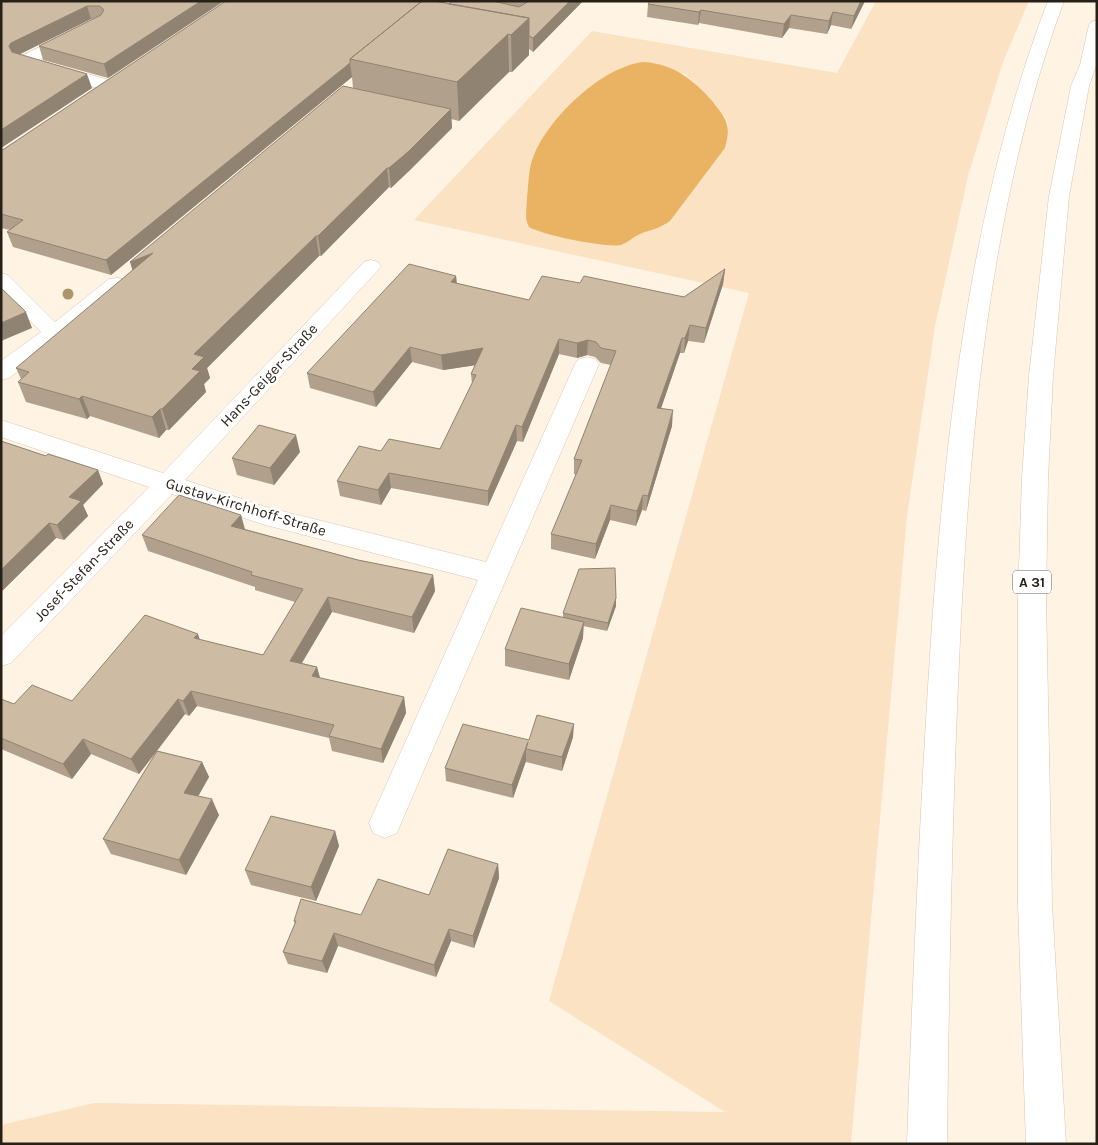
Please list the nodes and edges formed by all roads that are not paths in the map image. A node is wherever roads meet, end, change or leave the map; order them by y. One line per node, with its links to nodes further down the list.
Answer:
1 (1056, 1): 20 (main road)
2 (454, 2): 3 (main road)
3 (432, 21)
4 (1097, 25): 21 (main road, A 31)
5 (90, 28): 7 (main road)
6 (126, 76): 7 (main road)
7 (110, 86): 8 (main road)
8 (94, 96)
9 (371, 266): 16 (main road, Hans-Geiger-Straße)
10 (134, 270): 12 (main road)
11 (1, 279): 12 (main road)
12 (53, 332): 14 (main road)
13 (587, 364): 17 (main road)
14 (1, 373)
15 (1, 428): 16 (main road, Gustav-Kirchhoff-Straße)
16 (167, 484): 17 (main road, Gustav-Kirchhoff-Straße); 18 (main road, Josef-Stefan-Straße)
17 (493, 574): 19 (main road)
18 (1, 655)
19 (385, 823)
20 (927, 1144)
21 (1046, 1144)

